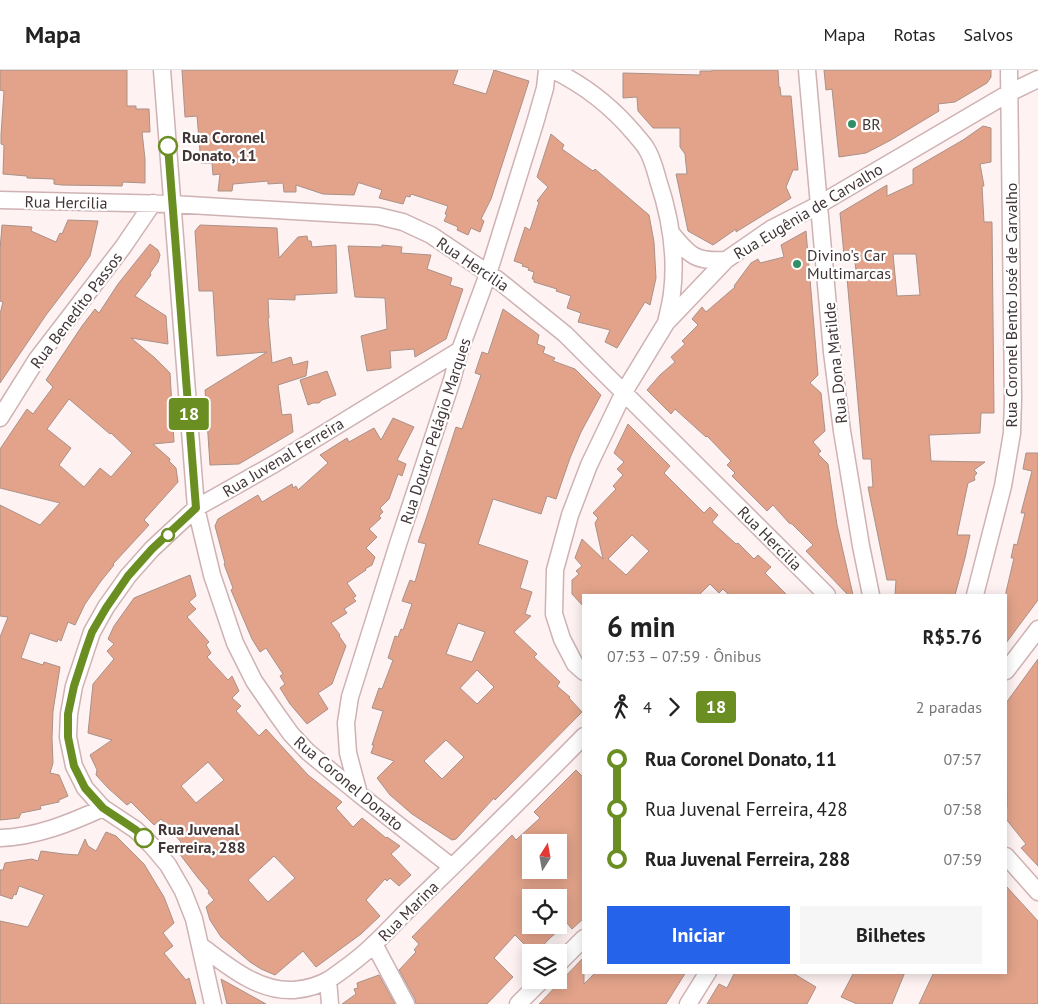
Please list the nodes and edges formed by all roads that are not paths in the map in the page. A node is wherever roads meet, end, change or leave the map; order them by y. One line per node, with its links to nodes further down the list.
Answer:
1 (162, 70): 10 (street, Rua Coronel Donato)
2 (547, 70): 14 (street, Rua Doutor Pelágio Marques)
3 (553, 70): 12 (street)
4 (808, 70): 11 (street, Rua Dona Matilde)
5 (1009, 70): 7 (street, Rua Coronel Bento José de Carvalho)
6 (1038, 79): 7 (street, Rua Eugênia de Carvalho)
7 (1009, 93): 11 (street, Rua Eugênia de Carvalho); 22 (street, Rua Coronel Bento José de Carvalho)
8 (0, 200): 9 (street, Rua Hercilia)
9 (153, 203): 10 (street, Rua Hercilia); 18 (street, Rua Benedito Passos)
10 (172, 204): 14 (street, Rua Hercilia); 19 (street, Rua Coronel Donato)
11 (820, 204): 13 (street, Rua Eugênia de Carvalho); 21 (street, Rua Dona Matilde)
12 (672, 234): 13 (street); 15 (street)
13 (726, 260): 15 (street, Rua Eugênia de Carvalho)
14 (488, 274): 16 (street, Rua Doutor Pelágio Marques); 17 (street, Rua Hercilia)
15 (666, 323): 17 (street, Rua Eugênia de Carvalho)
16 (460, 350): 19 (street, Rua Juvenal Ferreira); 27 (street, Rua Doutor Pelágio Marques)
17 (624, 392): 20 (street, Rua Hercilia); 25 (street, Rua Eugênia de Carvalho)
18 (0, 418)
19 (196, 508): 27 (street, Rua Coronel Donato); 28 (street, Rua Juvenal Ferreira)
20 (826, 594)
21 (871, 594)
22 (975, 594)
23 (1038, 629): 24 (street)
24 (1007, 669)
25 (582, 670)
26 (582, 738): 31 (street, Rua Marina)
27 (359, 794): 31 (street, Rua Coronel Donato)
28 (103, 808): 29 (street); 35 (street, Rua Juvenal Ferreira)
29 (0, 838)
30 (1007, 857): 32 (street)
31 (452, 867): 34 (street, Rua Marina)
32 (1038, 892)
33 (582, 940): 36 (street)
34 (374, 944): 38 (street, Rua Marina); 42 (street)
35 (200, 946): 38 (street, Rua Marina); 40 (street, Rua Juvenal Ferreira)
36 (567, 955)
37 (707, 974): 44 (street)
38 (328, 980): 41 (street)
39 (533, 989): 43 (street)
40 (213, 1004)
41 (330, 1004)
42 (406, 1004)
43 (518, 1004)
44 (688, 1004)

